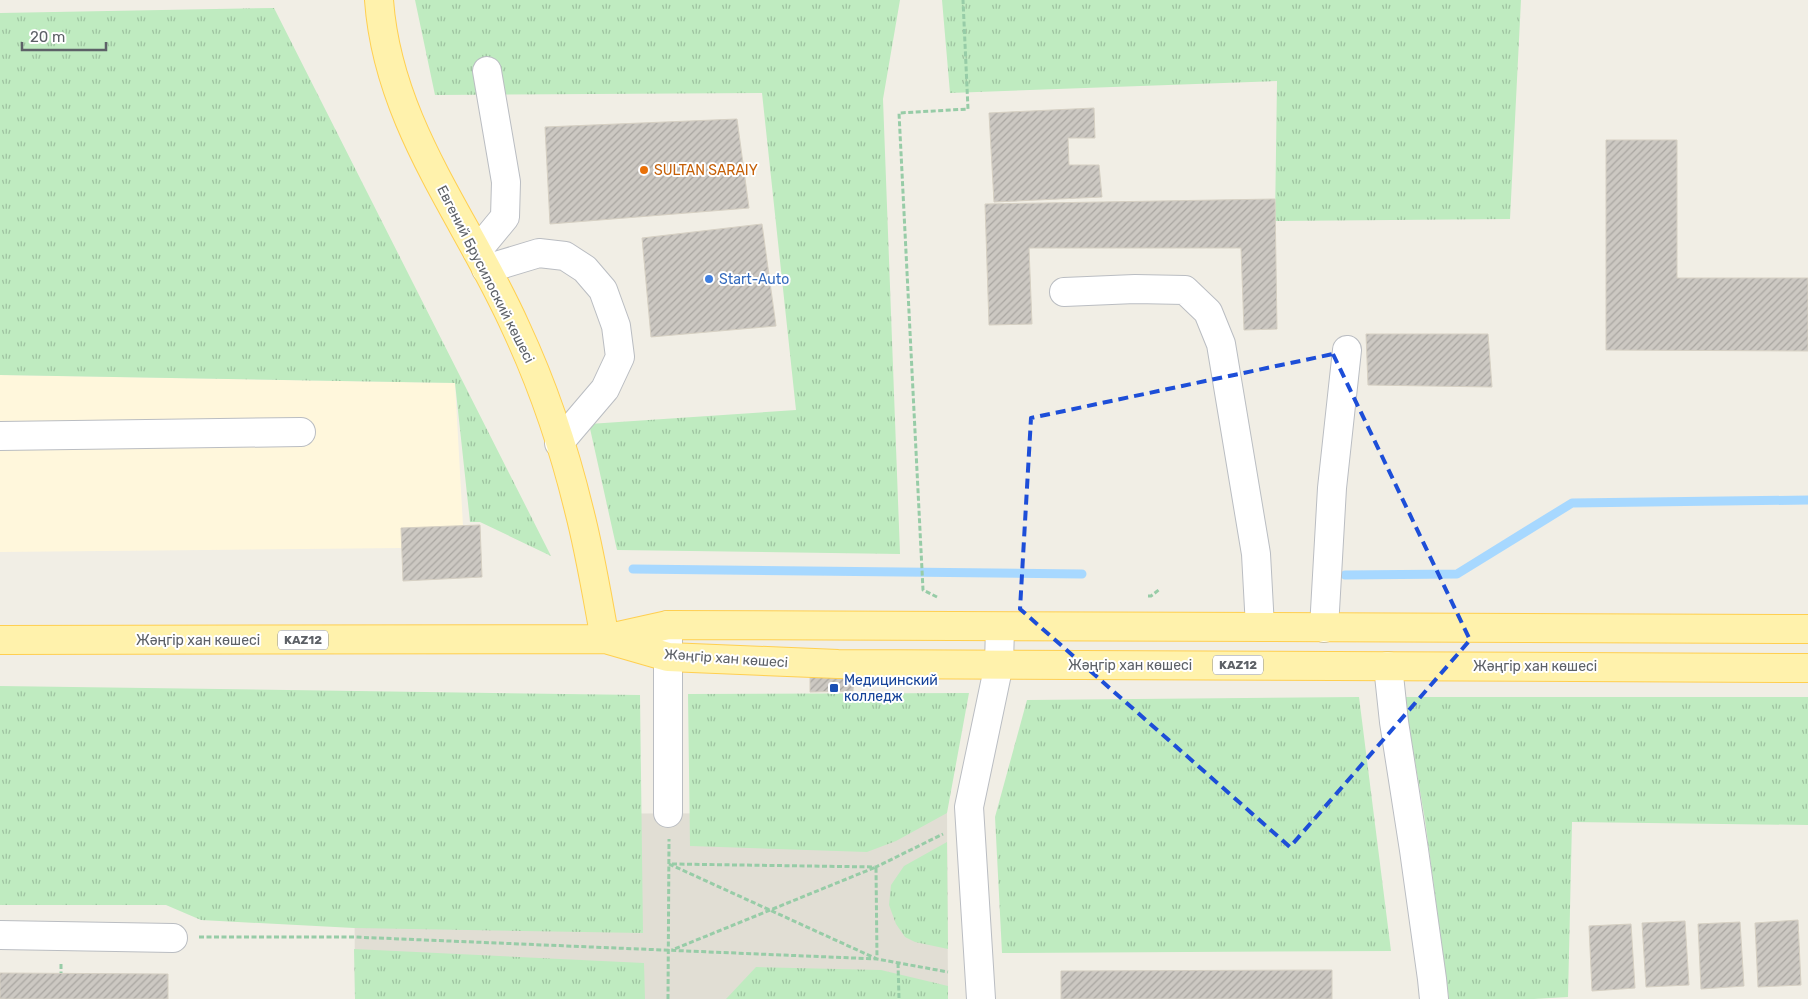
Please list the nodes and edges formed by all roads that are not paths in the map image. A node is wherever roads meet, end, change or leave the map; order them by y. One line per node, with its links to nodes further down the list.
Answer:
1 (380, 0): 3 (main road, Евгений Брусилоский көшесі)
2 (487, 71): 3 (street)
3 (481, 260): 8 (main road, Евгений Брусилоский көшесі); 8 (street)
4 (1064, 292): 11 (street)
5 (1347, 350): 12 (street)
6 (301, 432): 7 (street)
7 (0, 436)
8 (559, 443): 14 (main road, Евгений Брусилоский көшесі)
9 (668, 625): 10 (main road, Жәңгір хан көшесі / KAZ12); 14 (main road, Жәңгір хан көшесі / KAZ12); 16 (street)
10 (1000, 627): 11 (main road, Жәңгір хан көшесі / KAZ12); 17 (street)
11 (1260, 628): 12 (main road, Жәңгір хан көшесі / KAZ12)
12 (1324, 628): 13 (main road, Жәңгір хан көшесі / KAZ12)
13 (1808, 629)
14 (605, 639): 15 (main road, Жәңгір хан көшесі / KAZ12); 16 (main road, Жәңгір хан көшесі / KAZ12)
15 (0, 640)
16 (668, 657): 17 (main road, Жәңгір хан көшесі / KAZ12); 20 (street)
17 (999, 664): 18 (main road, Жәңгір хан көшесі / KAZ12); 23 (street)
18 (1388, 666): 19 (main road, Жәңгір хан көшесі / KAZ12); 24 (street)
19 (1808, 668)
20 (668, 813)
21 (0, 935): 22 (street)
22 (173, 938)
23 (982, 999)
24 (1434, 999)

